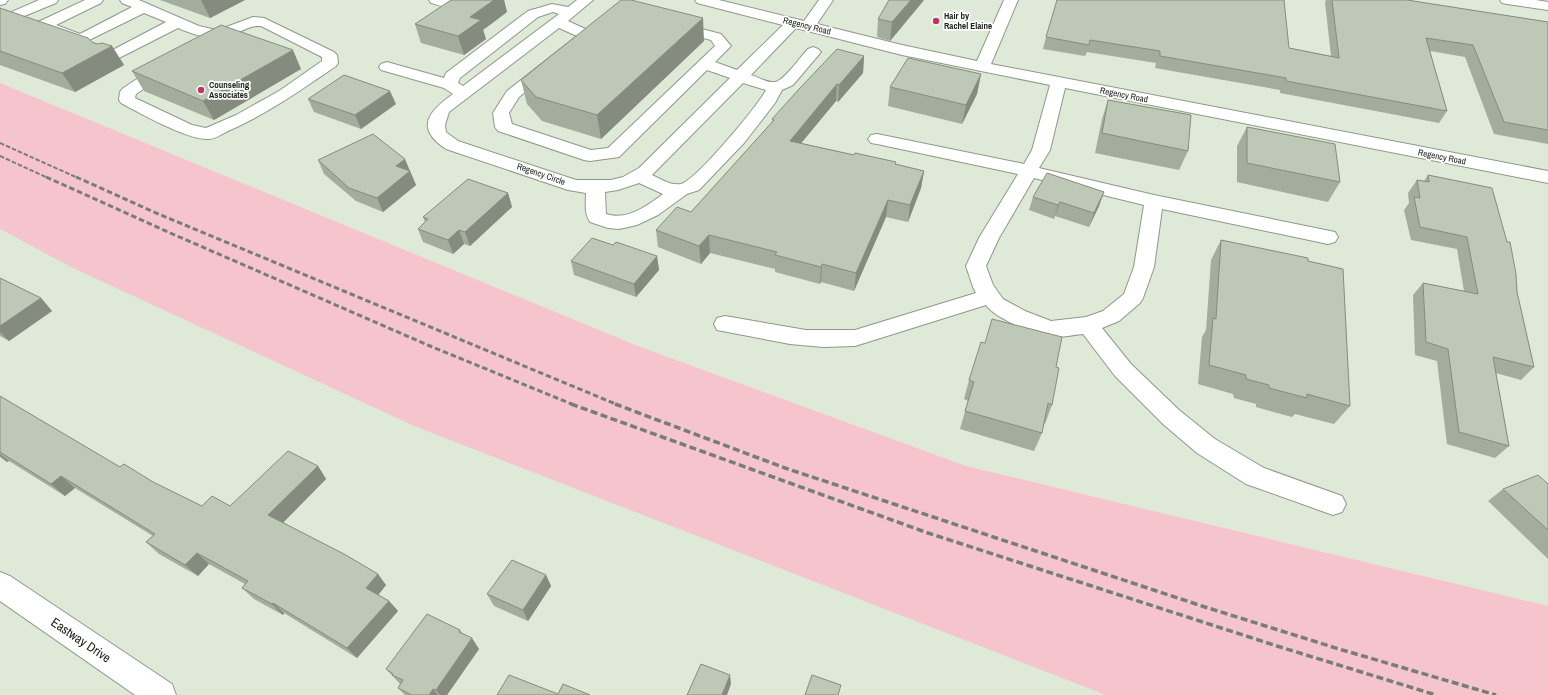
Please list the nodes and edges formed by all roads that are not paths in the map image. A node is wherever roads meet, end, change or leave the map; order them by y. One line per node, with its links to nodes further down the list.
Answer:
1 (51, 0): 15 (street)
2 (96, 0): 13 (street)
3 (127, 0): 13 (street)
4 (436, 0): 5 (street)
5 (469, 0)
6 (586, 0): 14 (street, Regency Circle)
7 (702, 0): 11 (street, Regency Road)
8 (826, 0): 18 (street, Regency Circle)
9 (1011, 0): 26 (street)
10 (1507, 0): 12 (street)
11 (747, 5): 18 (street, Regency Road)
12 (1548, 6)
13 (144, 7): 16 (street)
14 (564, 17): 29 (street, Regency Circle); 29 (street); 31 (street)
15 (0, 22)
16 (178, 22): 19 (street); 22 (street)
17 (659, 22): 24 (street)
18 (800, 24): 26 (street, Regency Road); 27 (street, Regency Circle)
19 (224, 33): 20 (street); 23 (street)
20 (198, 48)
21 (812, 52): 30 (street)
22 (110, 57)
23 (178, 60)
24 (704, 64): 27 (street); 32 (street)
25 (387, 67): 31 (street)
26 (982, 67): 28 (street, Regency Road)
27 (740, 76): 30 (street); 32 (street, Regency Circle)
28 (1059, 82): 34 (street); 36 (street, Regency Road)
29 (502, 83): 31 (street, Regency Circle); 32 (street)
30 (776, 87): 38 (street)
31 (456, 89): 37 (street, Regency Circle)
32 (662, 130): 35 (street, Regency Circle)
33 (877, 139): 34 (street)
34 (1029, 171): 39 (street); 41 (street)
35 (639, 176): 37 (street, Regency Circle); 38 (street)
36 (1547, 181)
37 (596, 187): 38 (street)
38 (680, 190)
39 (1154, 201): 40 (street); 43 (street)
40 (1328, 237)
41 (990, 296): 42 (street); 43 (street)
42 (725, 324)
43 (1088, 325): 44 (street)
44 (1333, 504)
45 (0, 585): 46 (street, Eastway Drive)
46 (161, 695)

